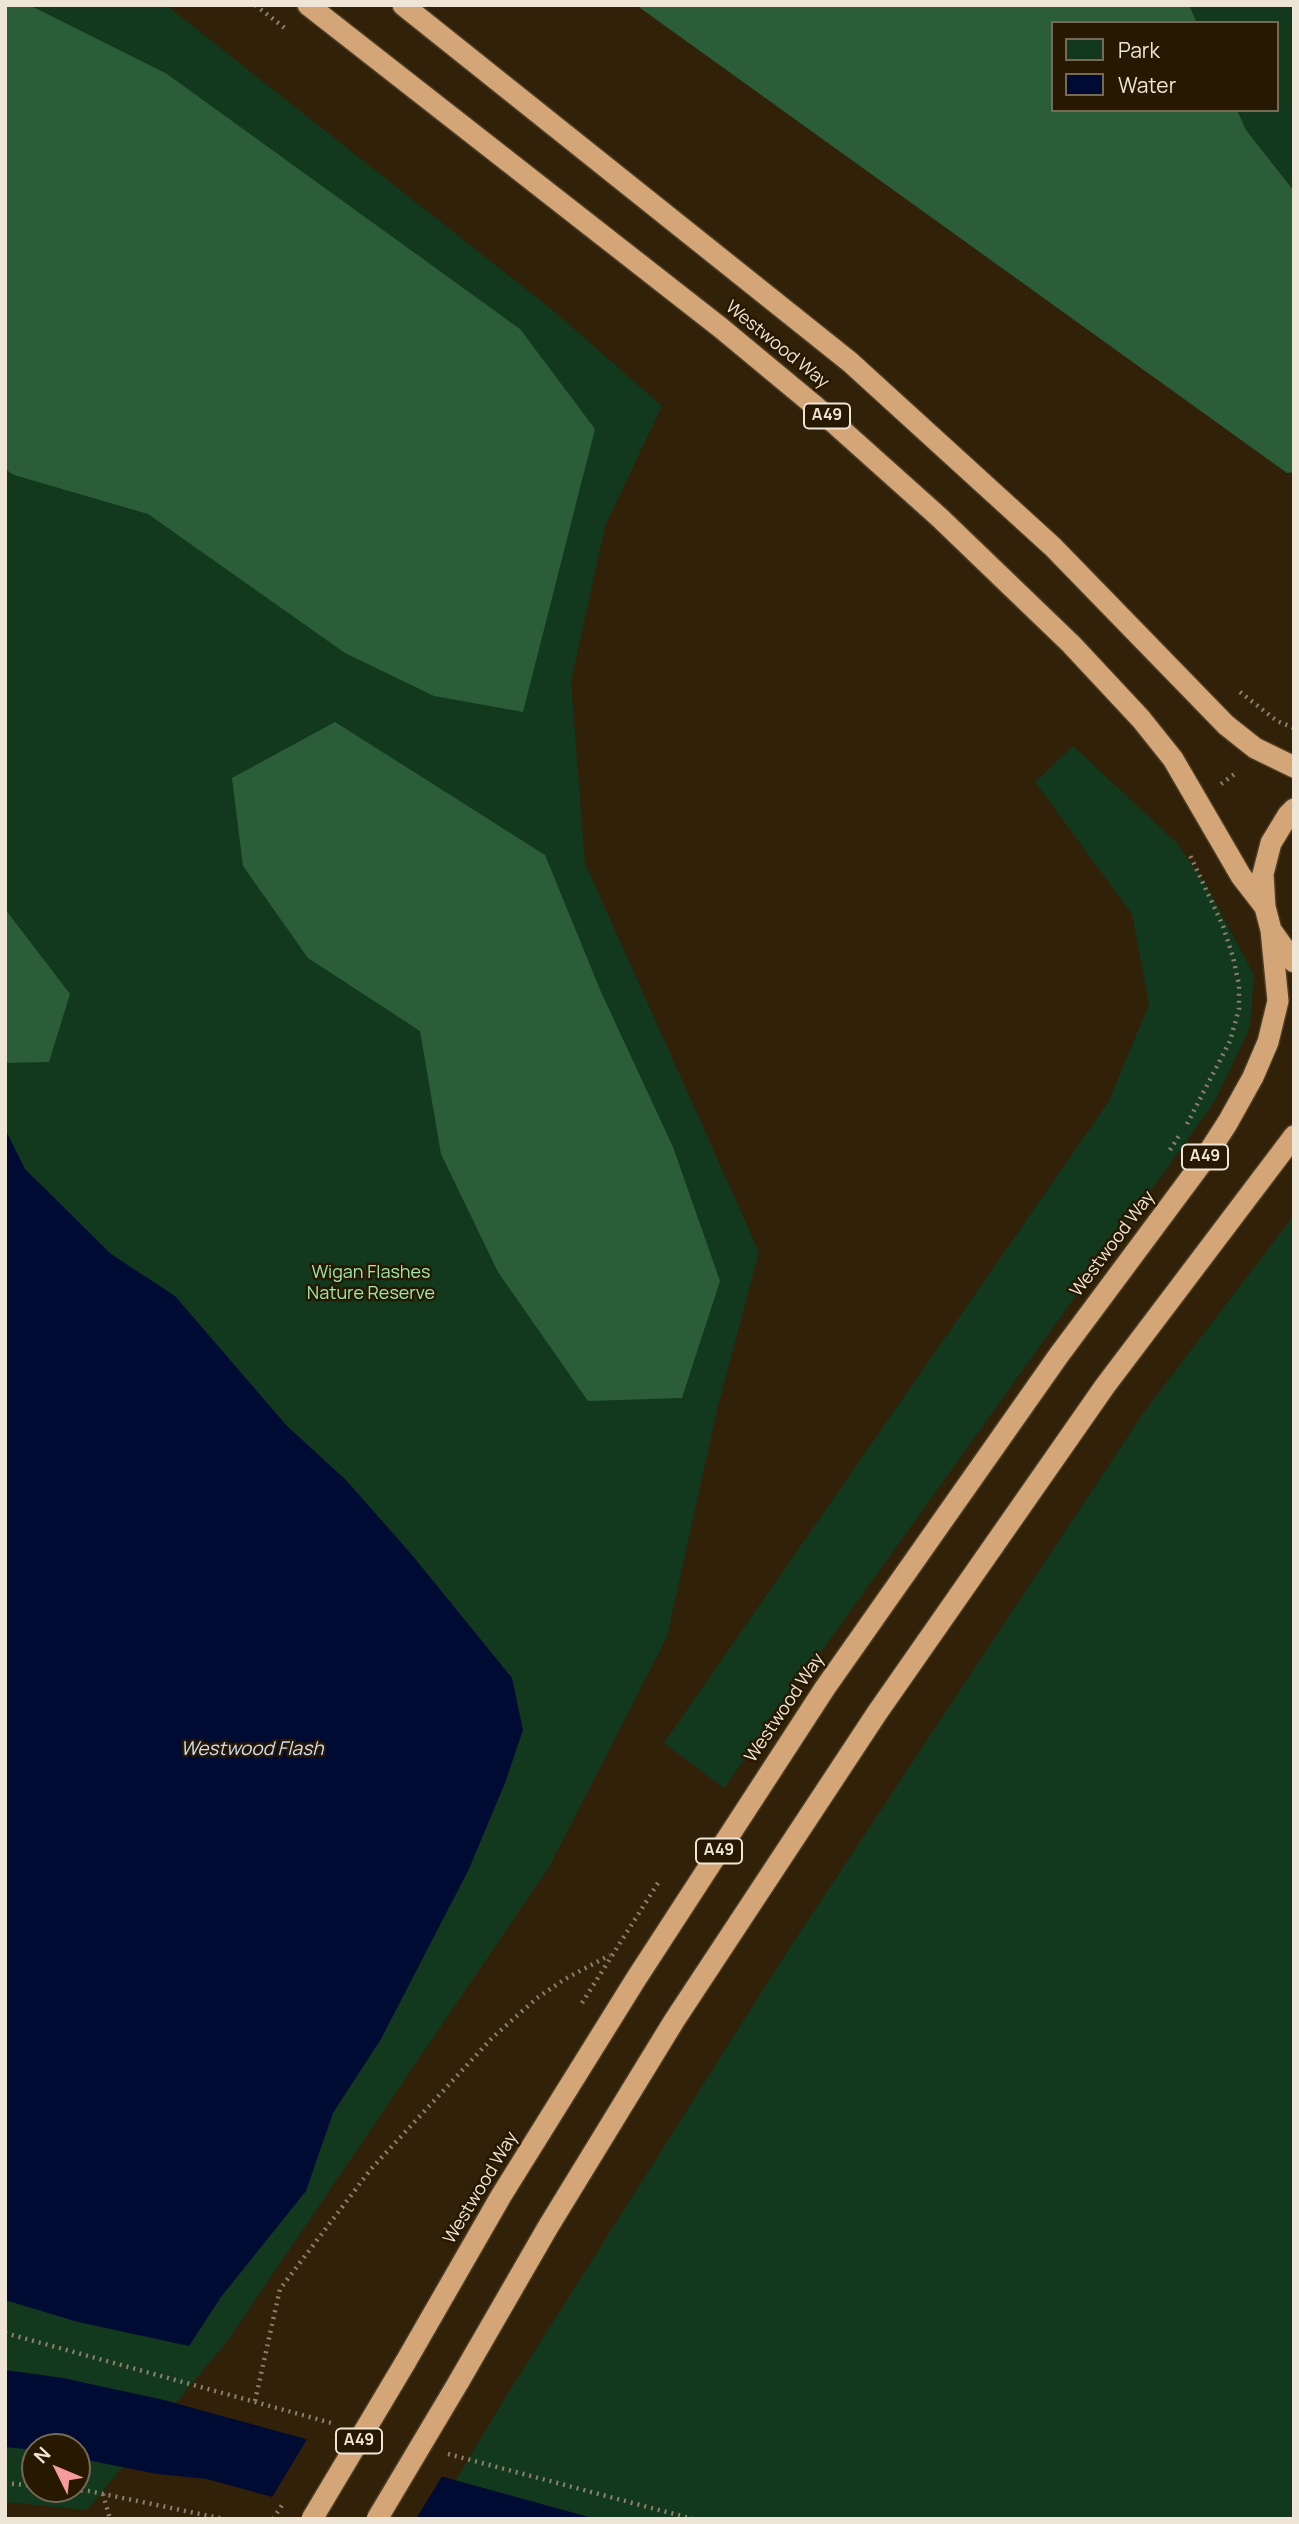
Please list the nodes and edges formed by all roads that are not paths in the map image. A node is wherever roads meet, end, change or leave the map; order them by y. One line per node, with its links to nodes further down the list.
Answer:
1 (308, 5): 5 (highway, Westwood Way / A49)
2 (403, 5): 3 (highway, Westwood Way)
3 (1294, 766)
4 (1294, 809): 5 (highway, A49)
5 (1265, 907): 6 (highway, A49)
6 (1271, 929): 7 (highway, A49); 9 (highway, Westwood Way / A49, bridge)
7 (1294, 962)
8 (1294, 1136): 10 (highway, bridge)
9 (312, 2519)
10 (377, 2519)

